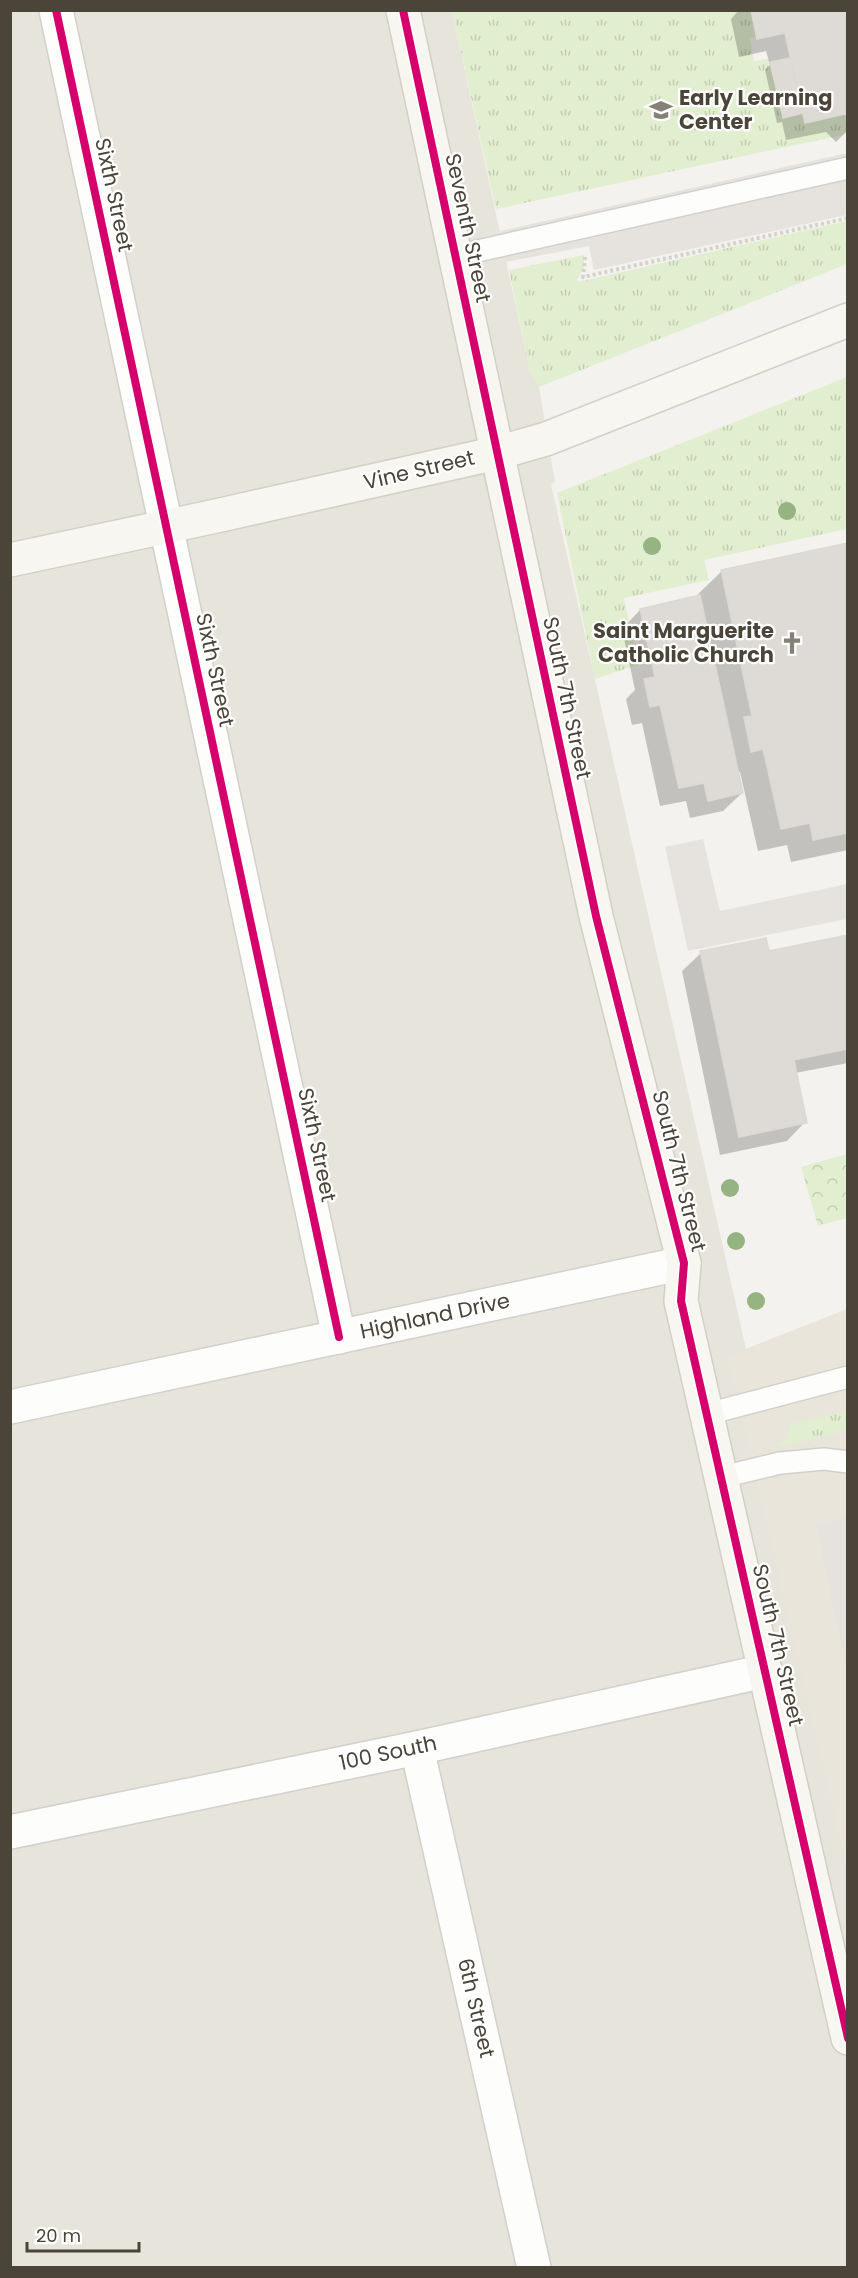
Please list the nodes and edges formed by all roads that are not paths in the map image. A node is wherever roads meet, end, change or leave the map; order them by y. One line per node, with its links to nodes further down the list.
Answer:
1 (56, 10): 7 (street, Sixth Street)
2 (403, 10): 4 (street, Seventh Street)
3 (848, 168): 4 (lane)
4 (455, 256): 6 (street, Seventh Street)
5 (848, 320): 6 (street, Vine Street)
6 (497, 453): 7 (street, Vine Street); 9 (street, South 7th Street)
7 (166, 526): 8 (street, Vine Street); 10 (street, Sixth Street)
8 (10, 560)
9 (684, 1263): 10 (street, Highland Drive); 13 (street, South 7th Street)
10 (339, 1336): 12 (street, Highland Drive)
11 (848, 1377): 13 (lane)
12 (10, 1407)
13 (707, 1414): 15 (street, South 7th Street)
14 (846, 1464): 15 (lane)
15 (722, 1477): 16 (street, South 7th Street)
16 (765, 1671): 17 (street, 100 South); 19 (street, South 7th Street)
17 (417, 1748): 18 (street, 100 South); 20 (street, 6th Street)
18 (10, 1832)
19 (848, 2038)
20 (534, 2268)

